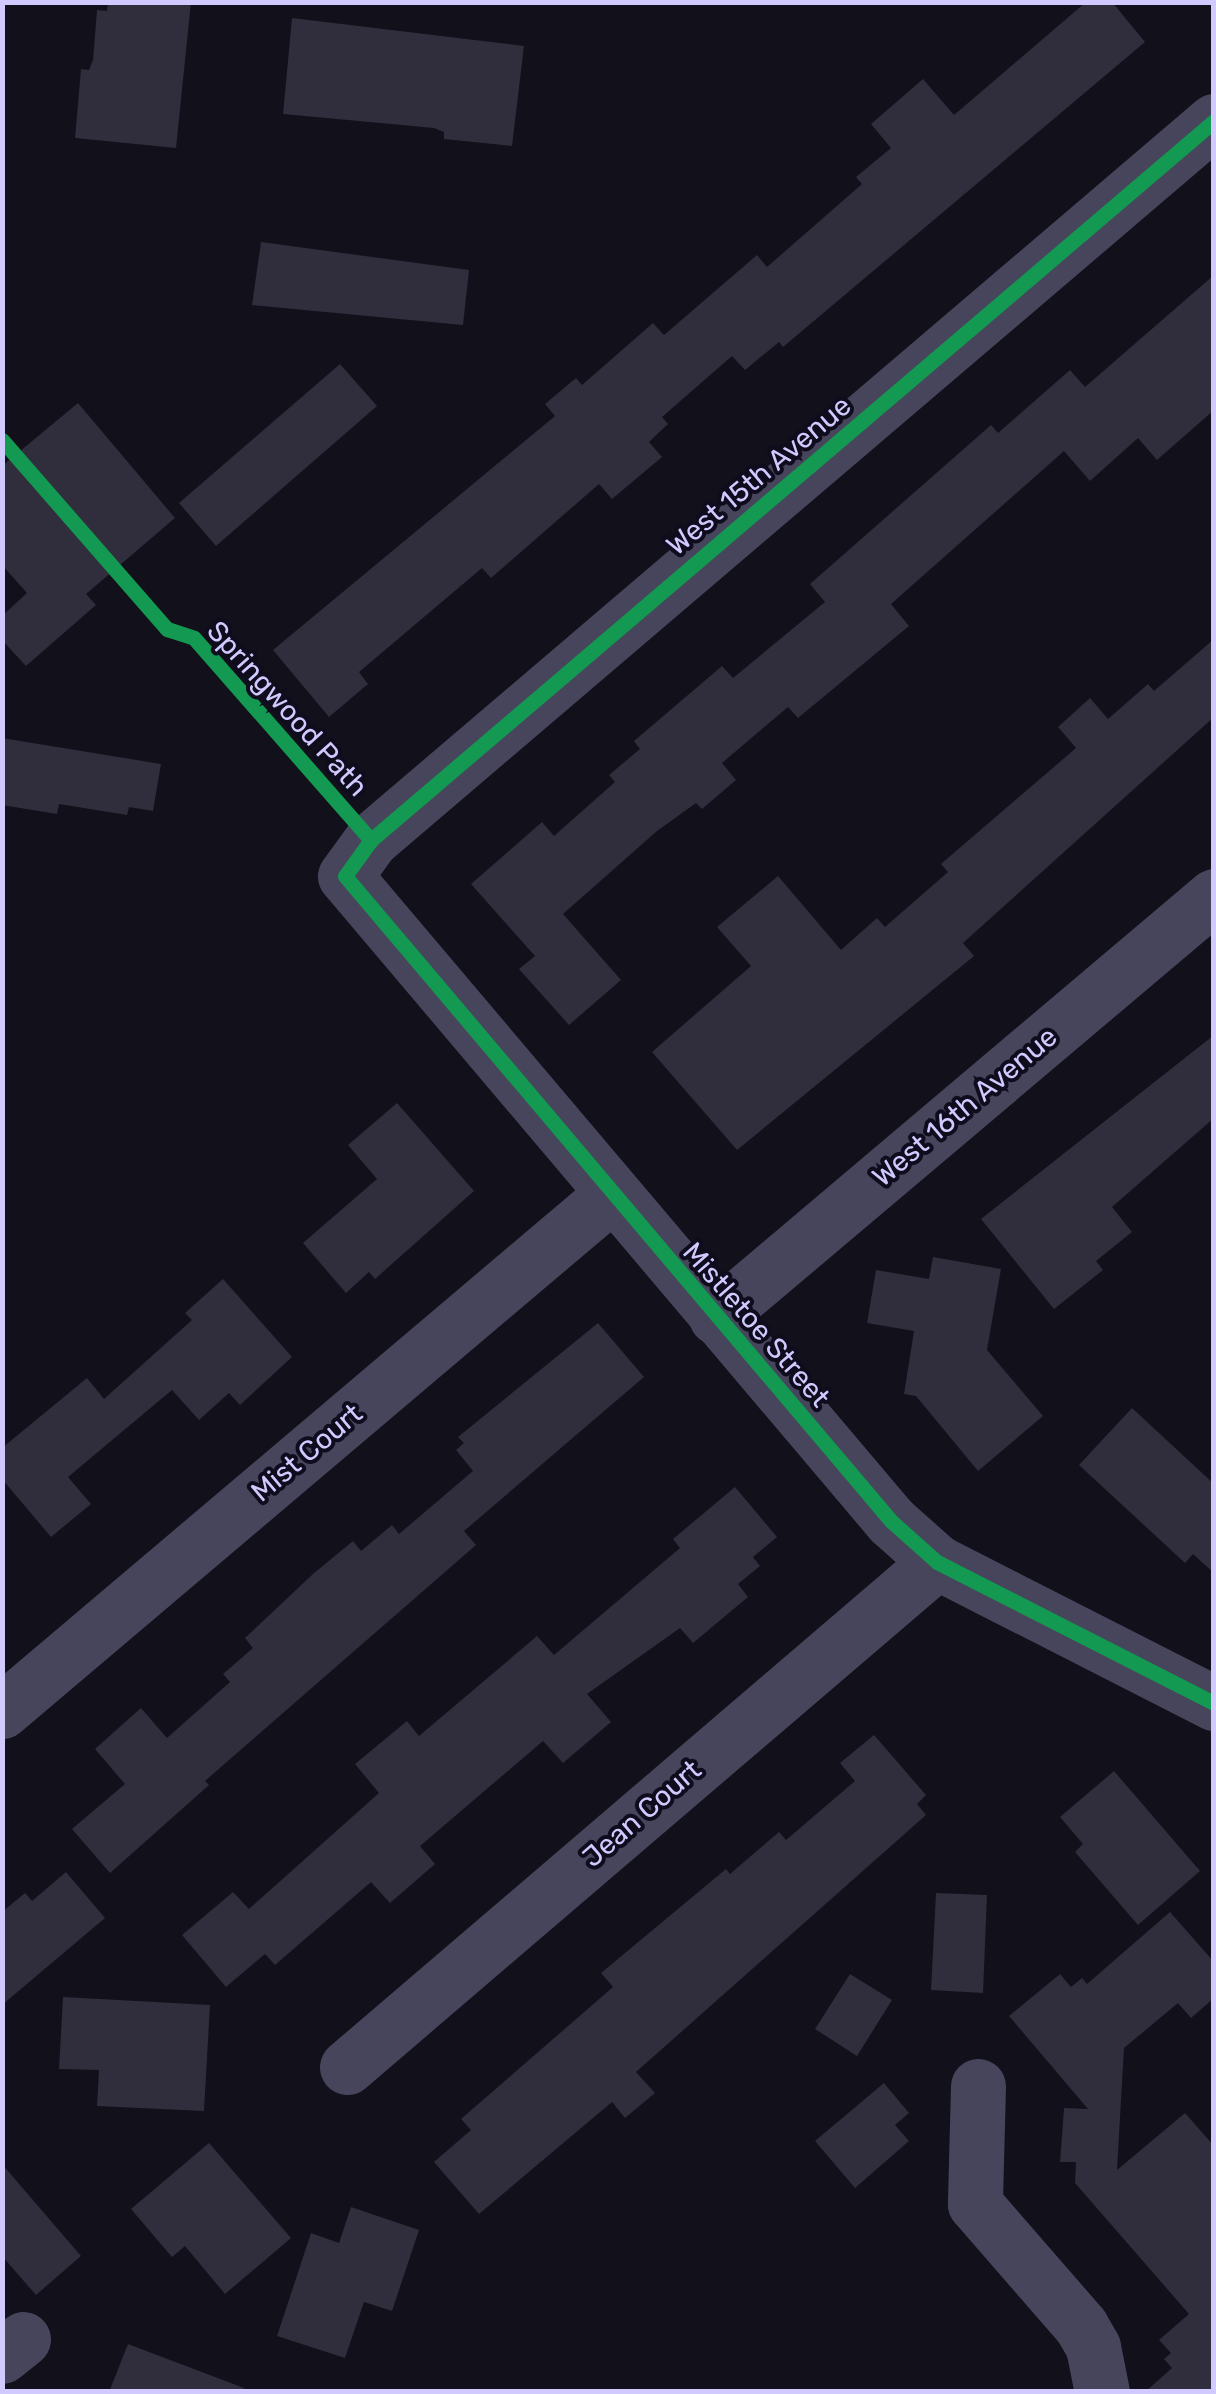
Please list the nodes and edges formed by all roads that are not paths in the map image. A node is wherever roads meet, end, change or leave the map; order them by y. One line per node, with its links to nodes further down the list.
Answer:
1 (1214, 122): 2 (street, West 15th Avenue)
2 (346, 876): 4 (street, Mistletoe Street)
3 (1214, 896): 5 (street, West 16th Avenue)
4 (611, 1195): 5 (street, Mistletoe Street); 8 (street, Mist Court)
5 (716, 1317): 6 (street, Mistletoe Street)
6 (937, 1562): 7 (street, Mistletoe Street); 9 (street, Jean Court)
7 (1214, 1703)
8 (2, 1711)
9 (347, 2067)
10 (978, 2086): 11 (street)
11 (1102, 2392)

